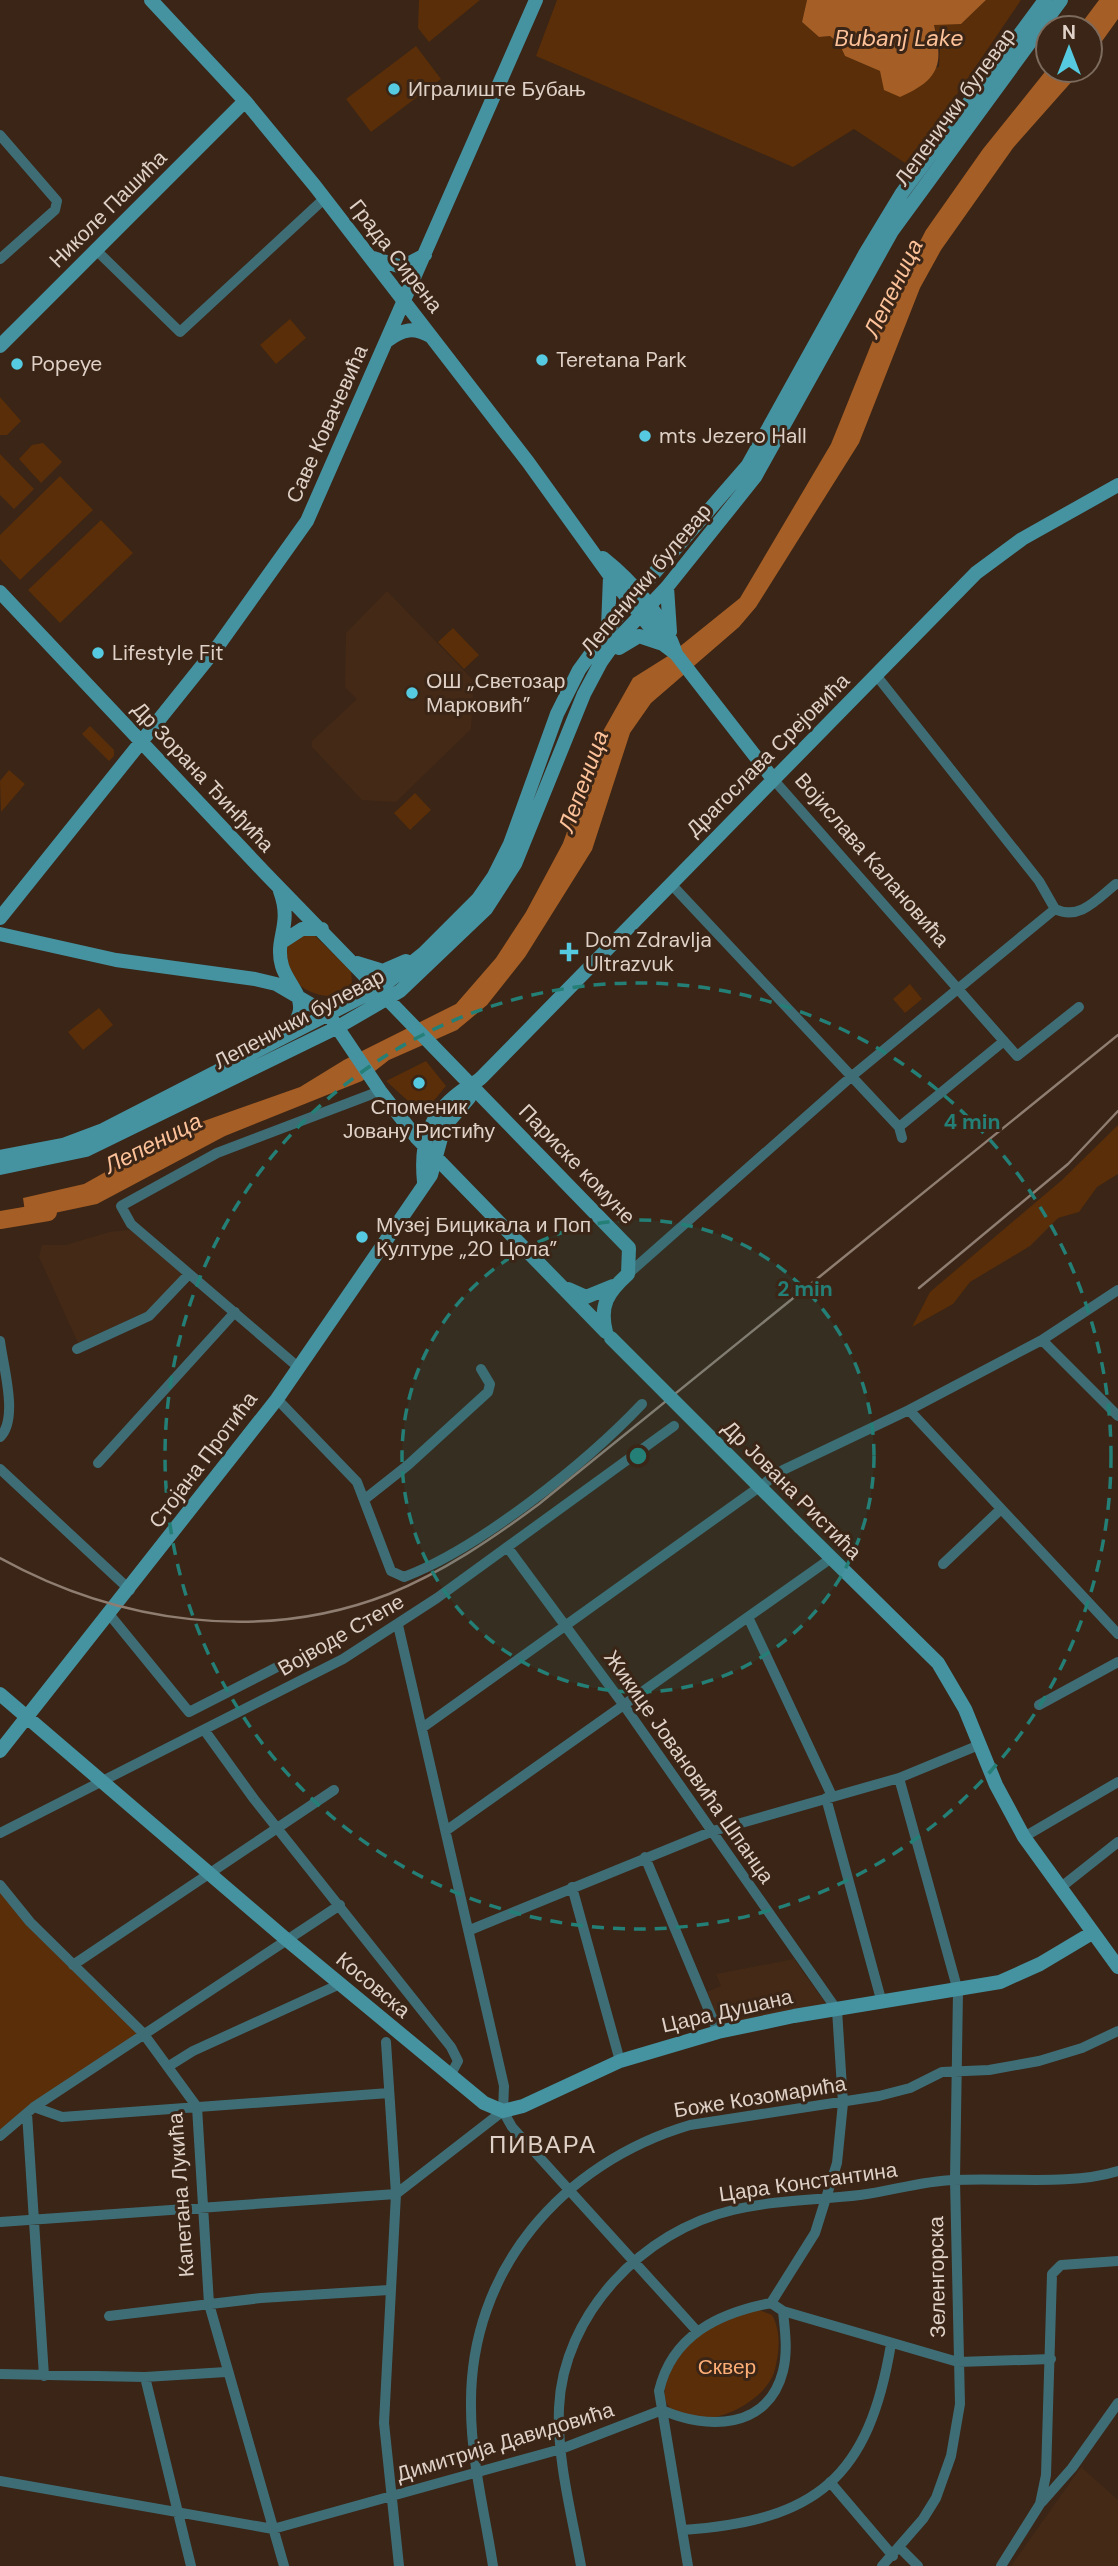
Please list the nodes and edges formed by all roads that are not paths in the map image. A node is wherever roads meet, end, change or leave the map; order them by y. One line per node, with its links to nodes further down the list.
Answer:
1 (151, 0): 5 (main road, Града Сирена)
2 (536, 0): 9 (main road, Саве Ковачевића)
3 (1045, 0): 17 (main road, Лепенички булевар)
4 (1061, 0): 19 (main road, Лепенички булевар)
5 (245, 101): 7 (main road, Града Сирена); 8 (main road, Николе Пашића)
6 (0, 135): 11 (street)
7 (325, 198): 8 (street); 10 (main road, Града Сирена)
8 (97, 251): 15 (main road, Николе Пашића)
9 (426, 254): 10 (main road); 12 (main road, Саве Ковачевића)
10 (371, 258): 12 (main road, Града Сирена)
11 (0, 259)
12 (404, 300): 13 (main road, Града Сирена); 14 (main road, Саве Ковачевића)
13 (433, 338): 14 (main road); 18 (main road, Града Сирена)
14 (387, 341): 27 (main road, Саве Ковачевића)
15 (0, 346)
16 (1118, 485): 26 (main road, Драгослава Срејовића)
17 (678, 550): 18 (main road); 21 (main road, Лепенички булевар)
18 (614, 573): 21 (main road, Града Сирена); 23 (main road)
19 (667, 587): 22 (main road, Лепенички булевар); 24 (main road)
20 (0, 592): 27 (main road, Др Зорана Ђинђића)
21 (634, 598): 22 (main road, Града Сирена); 23 (main road, Лепенички булевар)
22 (645, 611): 24 (main road, Војислава Калановића); 25 (main road, Лепенички булевар)
23 (608, 628): 37 (main road, Лепенички булевар)
24 (670, 646): 25 (main road); 28 (main road, Војислава Калановића)
25 (601, 662): 40 (main road, Лепенички булевар)
26 (876, 675): 28 (main road, Драгослава Срејовића); 32 (street)
27 (142, 743): 31 (main road, Др Зорана Ђинђића); 33 (main road, Саве Ковачевића)
28 (773, 779): 29 (main road, Драгослава Срејовића); 39 (street, Војислава Калановића)
29 (671, 884): 47 (street); 48 (main road, Драгослава Срејовића)
30 (1116, 884): 32 (street)
31 (278, 886): 34 (main road, Др Зорана Ђинђића); 36 (main road)
32 (1055, 909): 39 (street)
33 (0, 918)
34 (322, 929): 36 (main road); 38 (main road, Др Зорана Ђинђића)
35 (0, 934): 41 (main road)
36 (281, 943): 41 (main road)
37 (424, 953): 38 (main road); 40 (main road, Лепенички булевар)
38 (352, 961): 40 (main road, Др Зорана Ђинђића)
39 (957, 989): 45 (street, Војислава Калановића); 47 (street)
40 (383, 994): 43 (main road, Лепенички булевар); 46 (main road, Др Зорана Ђинђића)
41 (296, 995): 43 (main road); 44 (main road)
42 (1079, 1007): 45 (street, Војислава Калановића)
43 (333, 1021): 44 (main road, Лепенички булевар); 49 (main road, Др Јована Ристића); 58 (main road, Лепенички булевар)
44 (281, 1040): 56 (main road, Лепенички булевар)
45 (1004, 1041): 53 (street)
46 (438, 1052): 48 (main road, Париске комуне)
47 (852, 1076): 53 (street); 60 (street)
48 (473, 1085): 50 (main road, Драгослава Срејовића); 52 (main road, Драгослава Срејовића); 61 (main road, Париске комуне)
49 (378, 1088): 51 (main road, Др Јована Ристића); 62 (street)
50 (447, 1121): 52 (main road); 57 (main road, Драгослава Срејовића)
51 (404, 1122): 52 (main road); 55 (main road, Др Јована Ристића)
52 (428, 1127): 55 (main road, Драгослава Срејовића)
53 (899, 1127): 54 (street)
54 (902, 1139)
55 (424, 1145): 57 (main road, Др Јована Ристића); 59 (main road, Драгослава Срејовића)
56 (0, 1157)
57 (436, 1160): 59 (main road, Драгослава Срејовића); 64 (main road, Др Јована Ристића)
58 (0, 1168)
59 (424, 1182): 72 (main road, Стојана Протића)
60 (659, 1247): 61 (street, Париске комуне); 63 (street)
61 (629, 1248): 63 (main road)
62 (189, 1274): 67 (street); 71 (street)
63 (628, 1274): 65 (main road)
64 (559, 1283): 65 (main road); 68 (main road, Др Јована Ристића)
65 (615, 1286): 68 (main road)
66 (1118, 1290): 69 (street)
67 (235, 1312): 72 (street); 80 (street)
68 (608, 1335): 85 (main road, Др Јована Ристића, bridge)
69 (1042, 1340): 76 (street); 77 (street)
70 (0, 1341): 79 (street)
71 (77, 1349)
72 (298, 1367): 74 (main road, Стојана Протића)
73 (481, 1369): 82 (street)
74 (276, 1399): 82 (street); 87 (main road, Стојана Протића)
75 (642, 1404): 82 (street, Војводе Степе)
76 (909, 1410): 83 (street); 90 (street)
77 (1118, 1416)
78 (674, 1426): 84 (street, Војводе Степе)
79 (0, 1437)
80 (98, 1462)
81 (0, 1469): 87 (street)
82 (365, 1499)
83 (1001, 1509): 86 (street); 92 (street)
84 (508, 1548): 90 (street, Жикице Јовановића Шпанца); 91 (street, Војводе Степе)
85 (830, 1559): 89 (street); 101 (main road, Др Јована Ристића)
86 (943, 1564)
87 (130, 1590): 88 (main road, Стојана Протића)
88 (109, 1614): 94 (street); 98 (main road, Стојана Протића)
89 (748, 1617): 96 (street); 107 (street)
90 (565, 1624): 96 (street, Жикице Јовановића Шпанца); 99 (street)
91 (398, 1625): 99 (street); 100 (street, Војводе Степе)
92 (1118, 1634)
93 (1118, 1662): 97 (street)
94 (283, 1664)
95 (0, 1694): 98 (main road, Косовска)
96 (623, 1704): 109 (street); 110 (street, Жикице Јовановића Шпанца)
97 (1039, 1705)
98 (26, 1716): 102 (main road, Стојана Протића); 104 (main road, Косовска)
99 (422, 1728): 109 (street)
100 (205, 1731): 104 (street, Војводе Степе); 108 (street)
101 (979, 1745): 103 (street); 112 (main road, Др Јована Ристића)
102 (0, 1751)
103 (899, 1778): 107 (street); 126 (street, Зеленгорска)
104 (102, 1782): 111 (street, Војводе Степе); 115 (main road, Косовска)
105 (1118, 1782): 112 (street)
106 (334, 1790): 108 (street)
107 (829, 1797): 110 (street); 127 (street)
108 (278, 1826): 115 (street); 119 (street)
109 (447, 1830): 120 (street)
110 (713, 1831): 114 (street); 128 (street, Жикице Јовановића Шпанца)
111 (0, 1833)
112 (1024, 1837): 118 (main road, Др Јована Ристића)
113 (1118, 1842): 118 (street)
114 (645, 1857): 117 (street); 130 (street)
115 (209, 1872): 122 (main road, Косовска); 123 (street)
116 (0, 1885): 123 (street, Капетана Лукића)
117 (572, 1887): 120 (street); 133 (street)
118 (1060, 1888): 121 (main road, Др Јована Ристића)
119 (340, 1905): 122 (street); 136 (street)
120 (470, 1930): 141 (street)
121 (1092, 1933): 124 (main road, Др Јована Ристића); 126 (main road, Цара Душана)
122 (287, 1940): 125 (main road, Косовска); 131 (street)
123 (73, 1965): 131 (street, Капетана Лукића)
124 (1118, 1967)
125 (340, 1984): 134 (street); 136 (main road, Косовска)
126 (958, 1991): 127 (main road, Цара Душана); 135 (street, Зеленгорска)
127 (882, 2003): 128 (main road, Цара Душана)
128 (837, 2010): 130 (main road, Цара Душана); 138 (street)
129 (1118, 2031): 135 (street, Боже Козомарића)
130 (718, 2032): 133 (main road, Цара Душана)
131 (143, 2033): 134 (street, Капетана Лукића); 140 (street)
132 (386, 2042): 137 (street)
133 (620, 2061): 141 (main road, Цара Душана)
134 (169, 2066): 139 (street, Капетана Лукића)
135 (956, 2072): 138 (street, Боже Козомарића); 144 (street, Зеленгорска)
136 (450, 2076): 141 (main road, Косовска)
137 (389, 2093): 139 (street); 146 (street)
138 (843, 2103): 145 (street, Боже Козомарића); 147 (street)
139 (197, 2107): 140 (street); 148 (street, Капетана Лукића)
140 (30, 2110): 142 (street); 149 (street)
141 (503, 2111): 145 (street, Косовска); 146 (street, Цара Душана)
142 (0, 2136)
143 (1118, 2171): 144 (street, Цара Константина)
144 (955, 2180): 147 (street, Цара Константина); 161 (street, Зеленгорска)
145 (569, 2188): 152 (street, Косовска); 169 (street, Боже Козомарића)
146 (396, 2194): 148 (street); 153 (street)
147 (827, 2199): 152 (street, Цара Константина); 154 (street)
148 (202, 2207): 149 (street); 155 (street, Капетана Лукића)
149 (34, 2219): 150 (street); 164 (street)
150 (0, 2222)
151 (1118, 2261): 160 (street)
152 (633, 2264): 158 (street, Косовска); 168 (street, Цара Константина)
153 (389, 2290): 155 (street); 172 (street)
154 (771, 2303): 156 (street); 158 (street)
155 (209, 2304): 157 (street); 162 (street, Капетана Лукића)
156 (783, 2311): 159 (street); 167 (street)
157 (108, 2316)
158 (696, 2330): 167 (street)
159 (891, 2344): 161 (street); 171 (street)
160 (1051, 2359): 161 (street); 173 (street)
161 (958, 2362): 177 (street, Зеленгорска)
162 (226, 2372): 165 (street); 175 (street, Капетана Лукића)
163 (0, 2374): 164 (street)
164 (44, 2376): 165 (street)
165 (145, 2377): 174 (street)
166 (1118, 2403): 173 (street)
167 (662, 2410): 168 (street, Димитрија Давидовића); 176 (street)
168 (561, 2449): 169 (street, Димитрија Давидовића); 182 (street, Цара Константина)
169 (478, 2473): 172 (street, Димитрија Давидовића); 181 (street, Боже Козомарића)
170 (0, 2481): 174 (street)
171 (830, 2482): 176 (street); 177 (street)
172 (390, 2498): 175 (street, Димитрија Давидовића); 180 (street)
173 (1041, 2504): 186 (street)
174 (178, 2514): 175 (street); 178 (street)
175 (273, 2529): 179 (street, Капетана Лукића)
176 (683, 2530): 183 (street)
177 (896, 2552): 184 (street, Зеленгорска); 185 (street)
178 (191, 2566)
179 (284, 2566)
180 (399, 2566)
181 (494, 2566)
182 (581, 2566)
183 (688, 2566)
184 (882, 2566)
185 (918, 2566)
186 (1001, 2566)

